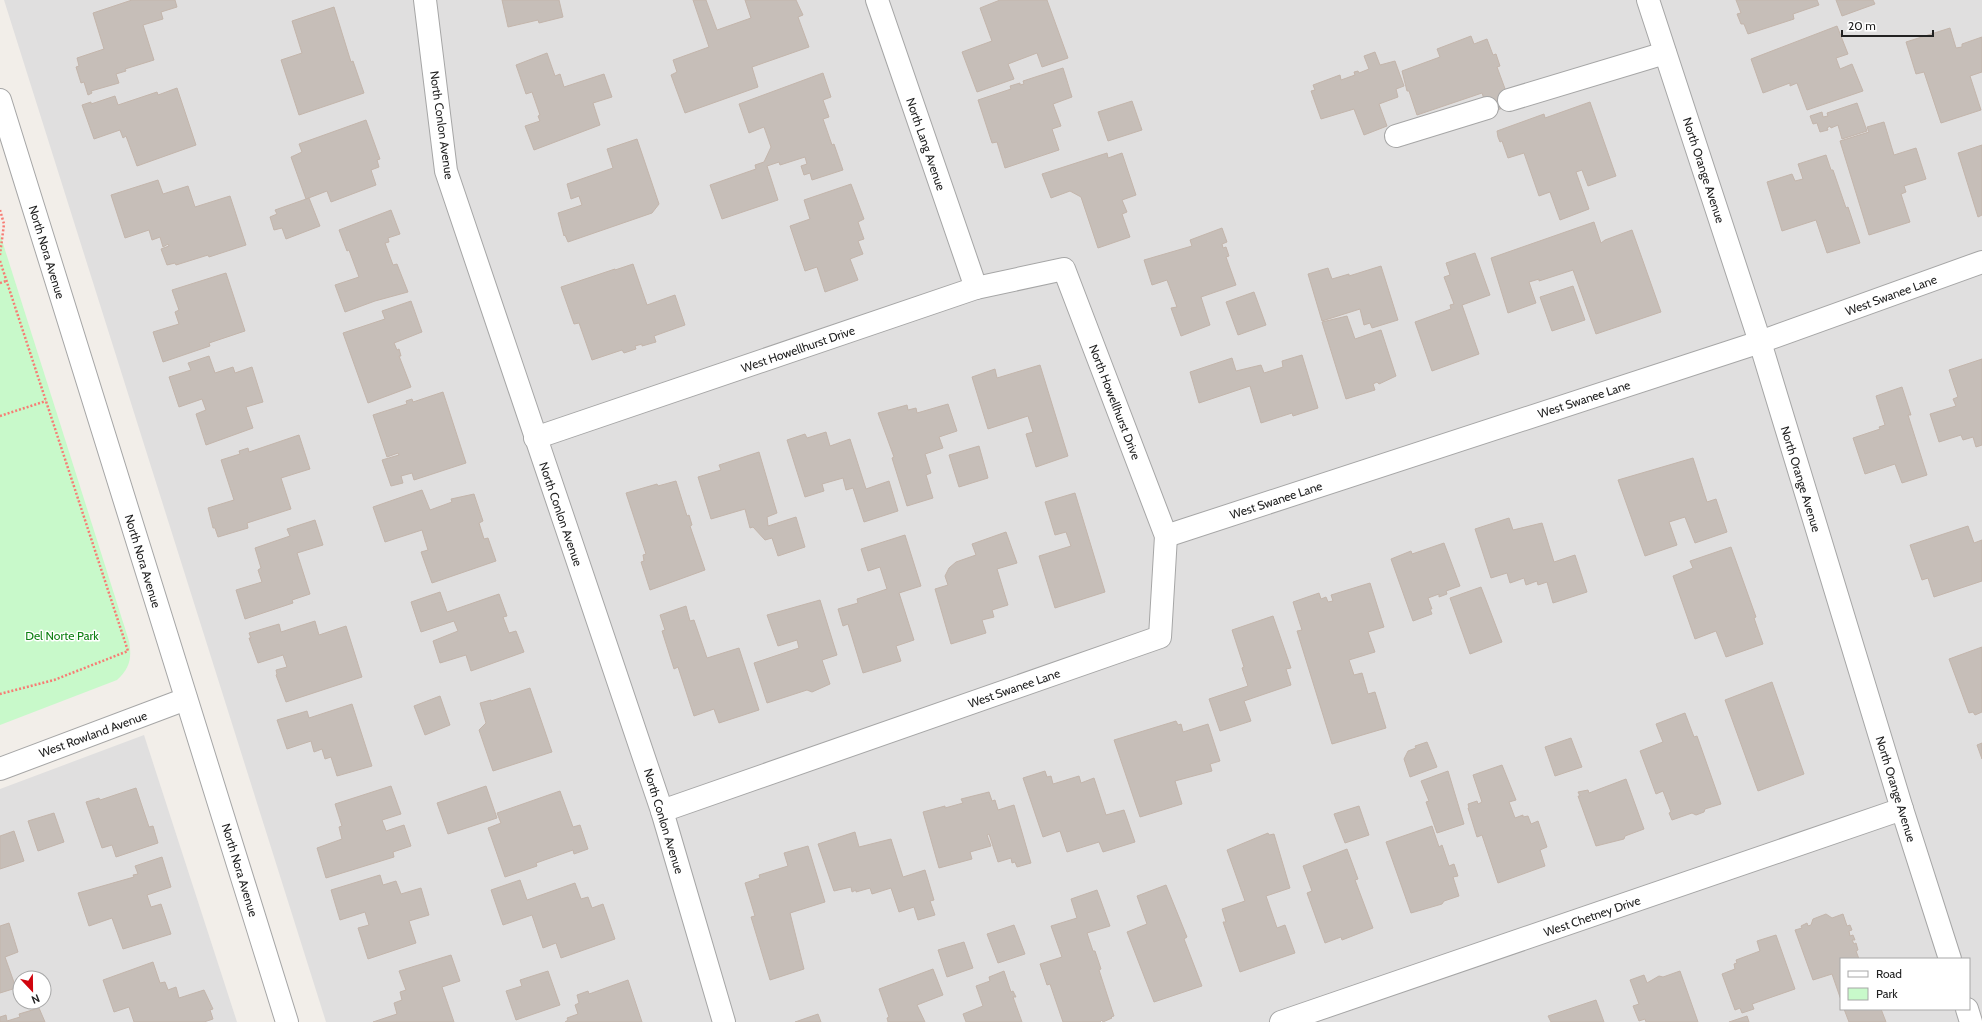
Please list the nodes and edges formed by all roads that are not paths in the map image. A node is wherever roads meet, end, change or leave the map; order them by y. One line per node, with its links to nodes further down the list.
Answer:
1 (425, 0): 13 (street, North Conlon Avenue)
2 (877, 0): 11 (street, North Lang Avenue)
3 (1648, 0): 4 (street, North Orange Avenue)
4 (1665, 53): 6 (street); 12 (street, North Orange Avenue)
5 (0, 100): 15 (street, North Nora Avenue)
6 (1509, 100)
7 (1487, 108): 8 (street)
8 (1396, 136)
9 (1982, 262): 12 (street, West Swanee Lane)
10 (1064, 269): 11 (street, West Howellhurst Drive); 14 (street, North Howellhurst Drive)
11 (976, 288): 13 (street, West Howellhurst Drive)
12 (1760, 342): 14 (street, West Swanee Lane); 17 (street, North Orange Avenue)
13 (535, 438): 18 (street, North Conlon Avenue)
14 (1166, 536): 18 (street, West Swanee Lane)
15 (186, 699): 16 (street, West Rowland Avenue); 21 (street, North Nora Avenue)
16 (0, 769)
17 (1902, 809): 19 (street, North Orange Avenue); 23 (street, West Chetney Drive)
18 (662, 811): 22 (street, North Conlon Avenue)
19 (1950, 958)
20 (1967, 1010): 24 (street)
21 (287, 1022)
22 (724, 1022)
23 (1281, 1022)
24 (1971, 1022)

